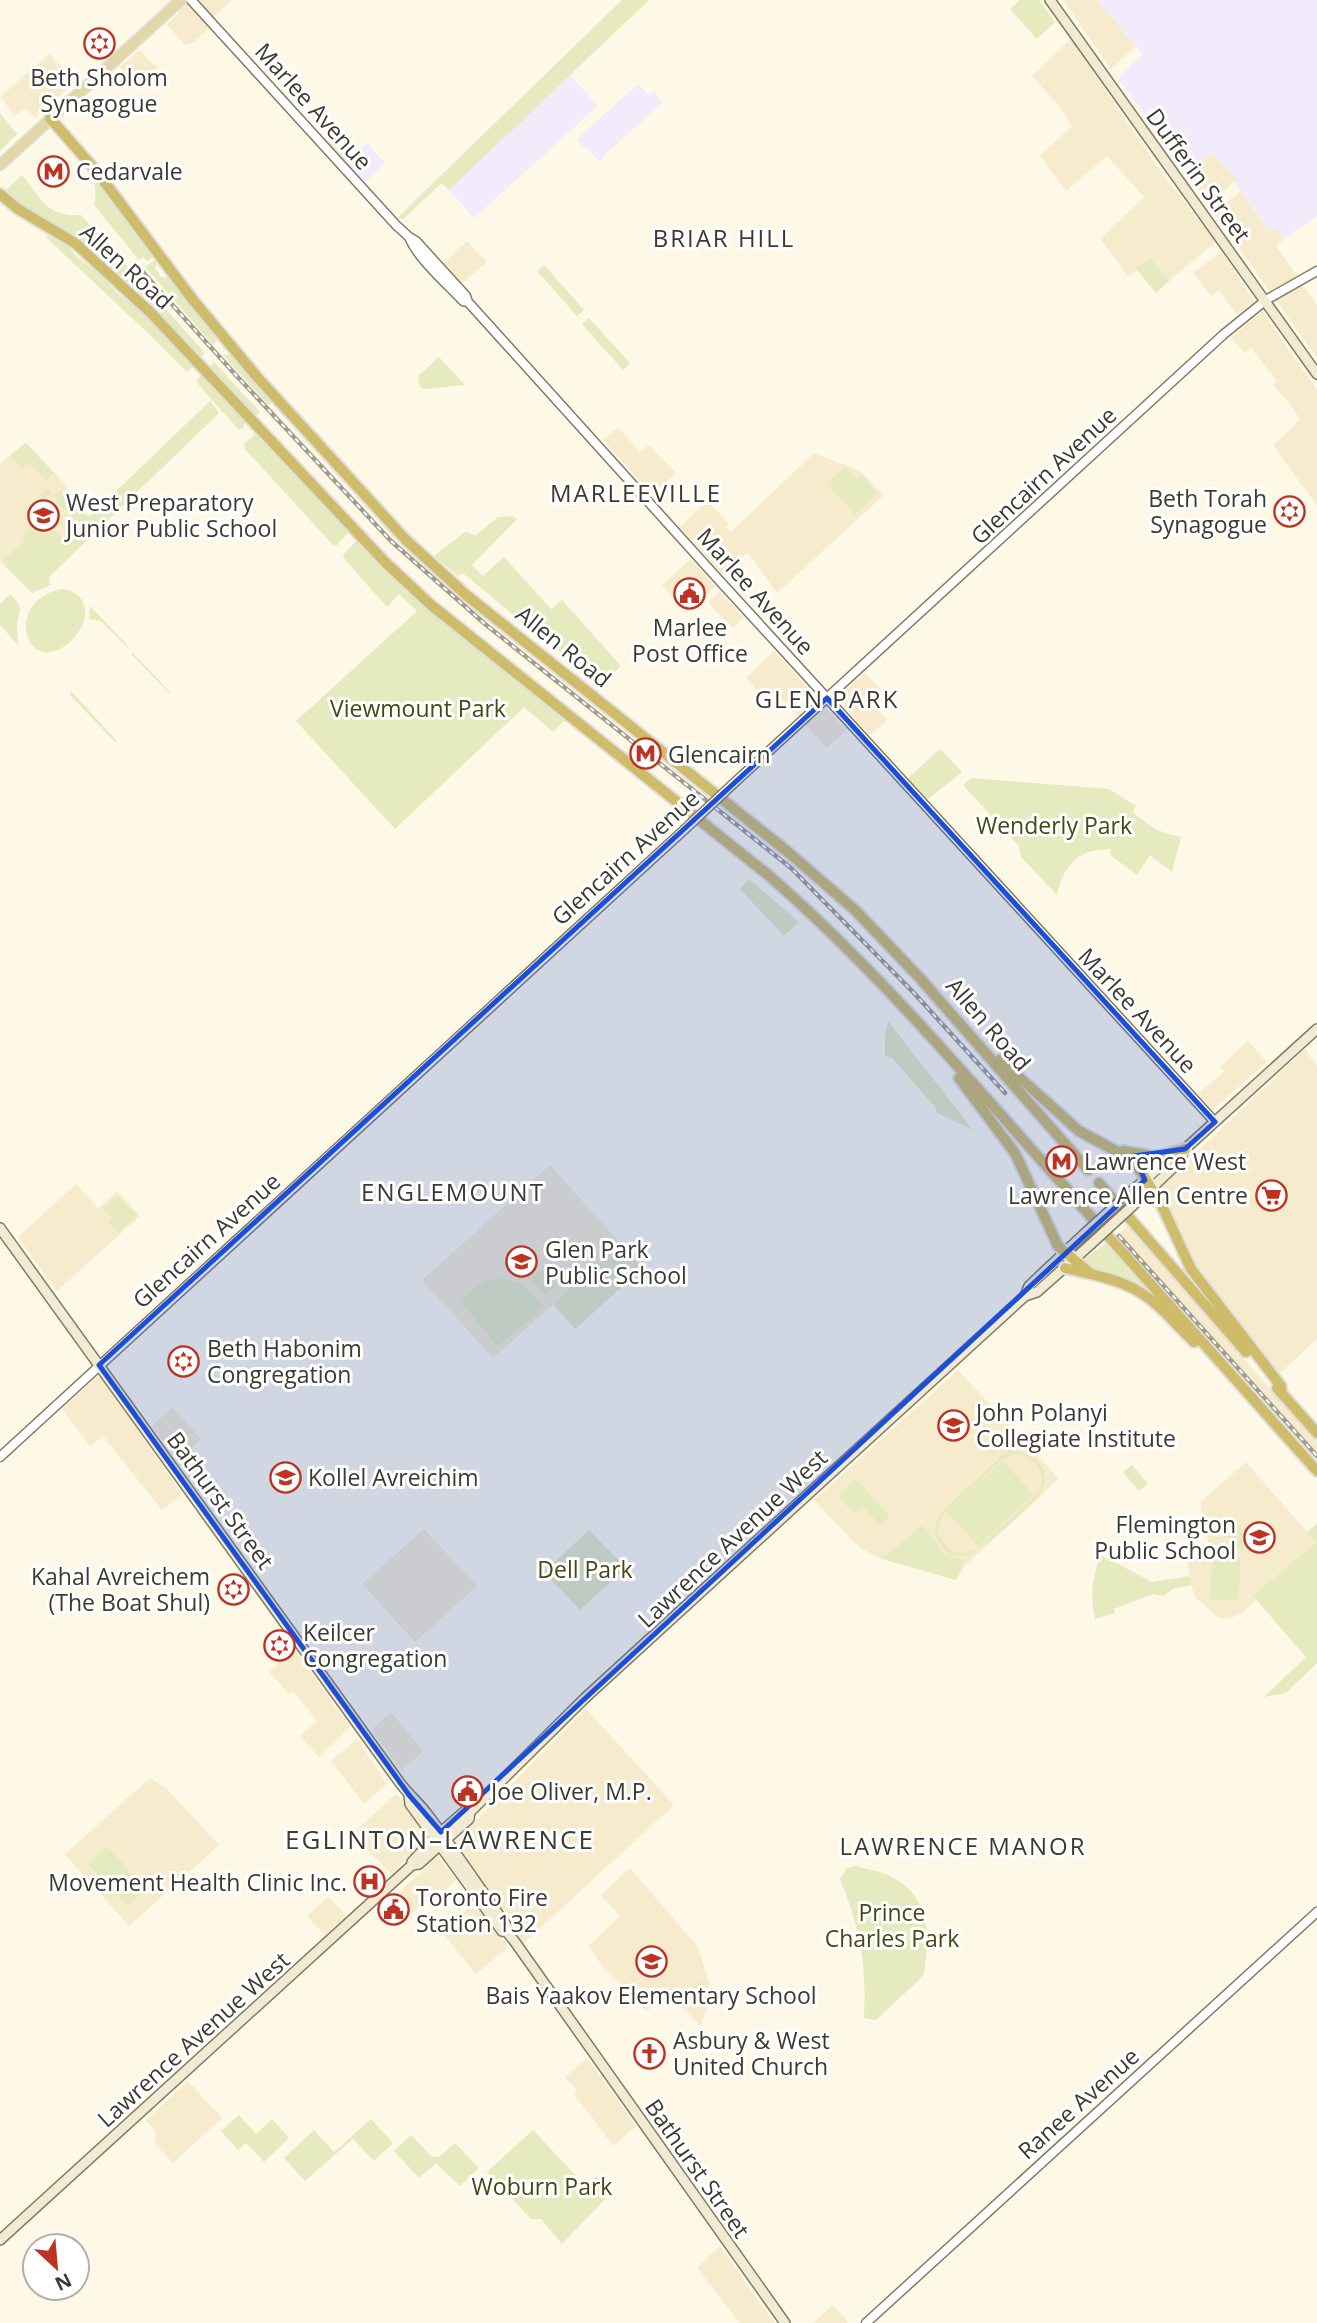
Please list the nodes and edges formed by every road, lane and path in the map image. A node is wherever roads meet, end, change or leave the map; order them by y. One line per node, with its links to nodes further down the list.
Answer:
1 (181, 0): 4 (main road)
2 (191, 0): 10 (street, Marlee Avenue)
3 (1050, 0): 8 (main road, Dufferin Street)
4 (50, 118): 5 (main road); 12 (highway, Allen Road)
5 (0, 165)
6 (0, 194): 11 (highway, Allen Road)
7 (1317, 271): 8 (street, Glencairn Avenue)
8 (1266, 300): 9 (main road, Dufferin Street); 10 (street, Glencairn Avenue)
9 (1317, 374)
10 (827, 698): 14 (street, Marlee Avenue); 25 (street, Glencairn Avenue, bridge)
11 (906, 1009): 20 (highway, Allen Road); 23 (highway)
12 (964, 1028): 15 (highway); 17 (highway, Allen Road)
13 (1317, 1029): 14 (main road, Lawrence Avenue West)
14 (1215, 1122): 16 (main road, Lawrence Avenue West)
15 (1109, 1146): 16 (highway); 19 (highway)
16 (1185, 1149): 19 (main road, Lawrence Avenue West)
17 (1088, 1170)
18 (1099, 1183): 26 (highway)
19 (1148, 1184): 23 (main road, Lawrence Avenue West, bridge); 23 (main road, Lawrence Avenue West, bridge); 26 (highway)
20 (1067, 1189)
21 (1076, 1200): 27 (highway)
22 (0, 1228): 25 (main road, Bathurst Street)
23 (1067, 1260): 24 (main road, Lawrence Avenue West); 24 (main road, Lawrence Avenue West); 27 (highway)
24 (1025, 1296): 31 (main road, Lawrence Avenue West)
25 (99, 1365): 29 (street, Glencairn Avenue); 31 (main road, Bathurst Street)
26 (1281, 1393): 28 (highway)
27 (1263, 1410): 30 (highway)
28 (1317, 1433)
29 (0, 1457)
30 (1317, 1471)
31 (440, 1839): 33 (main road, Lawrence Avenue West); 34 (main road, Bathurst Street)
32 (1317, 1912): 35 (street, Ranee Avenue)
33 (0, 2240)
34 (785, 2323)
35 (866, 2323)

